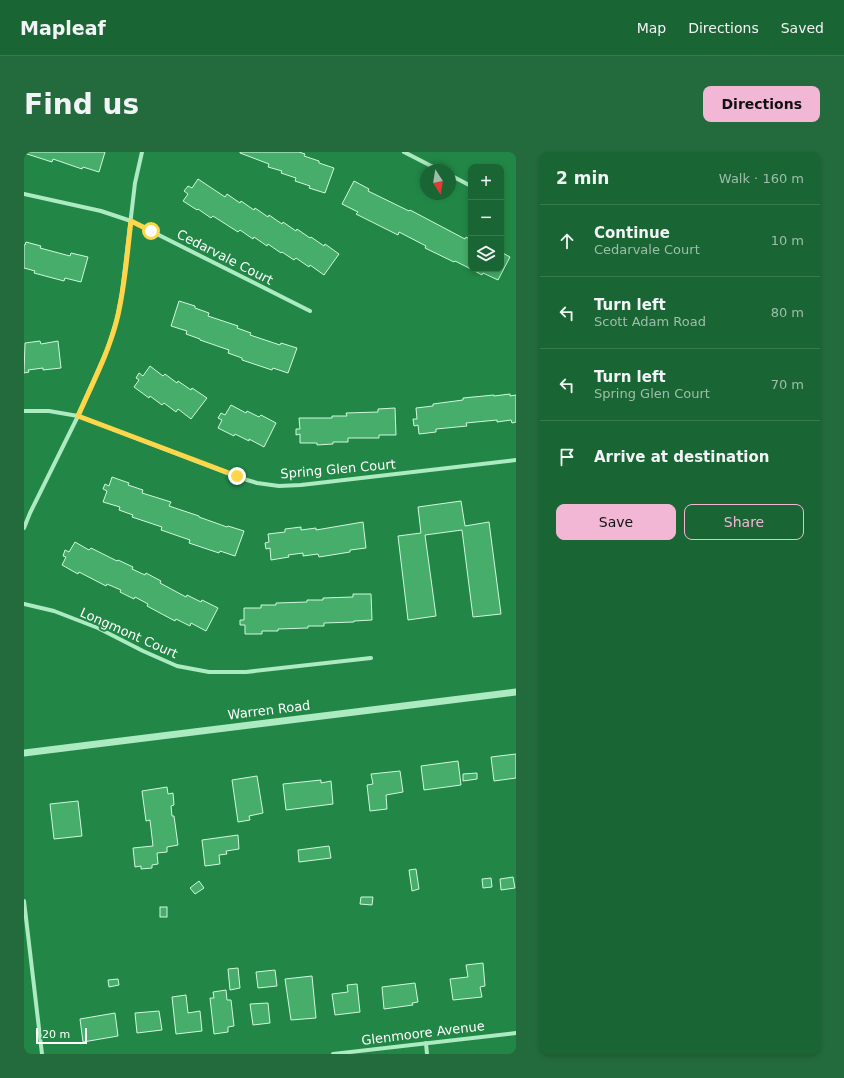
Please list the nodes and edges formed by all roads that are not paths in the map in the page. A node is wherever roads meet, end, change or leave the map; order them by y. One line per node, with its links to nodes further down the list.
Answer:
1 (142, 152): 7 (street)
2 (404, 152): 3 (street)
3 (427, 164)
4 (456, 178): 5 (street)
5 (468, 184)
6 (24, 194): 7 (street, Cedarvale Court)
7 (131, 221): 8 (street, Cedarvale Court); 10 (street)
8 (310, 311)
9 (24, 411): 10 (street, Spring Glen Court)
10 (78, 416): 11 (street, Spring Glen Court); 12 (street)
11 (516, 460)
12 (24, 528)
13 (24, 604): 14 (street, Longmont Court)
14 (371, 658)
15 (516, 692): 16 (street, Warren Road)
16 (24, 752)
17 (24, 902): 20 (street)
18 (516, 1032): 19 (street, Glenmoore Avenue)
19 (426, 1043): 21 (street, Glenmoore Avenue); 22 (street)
20 (42, 1054)
21 (333, 1054)
22 (427, 1054)

